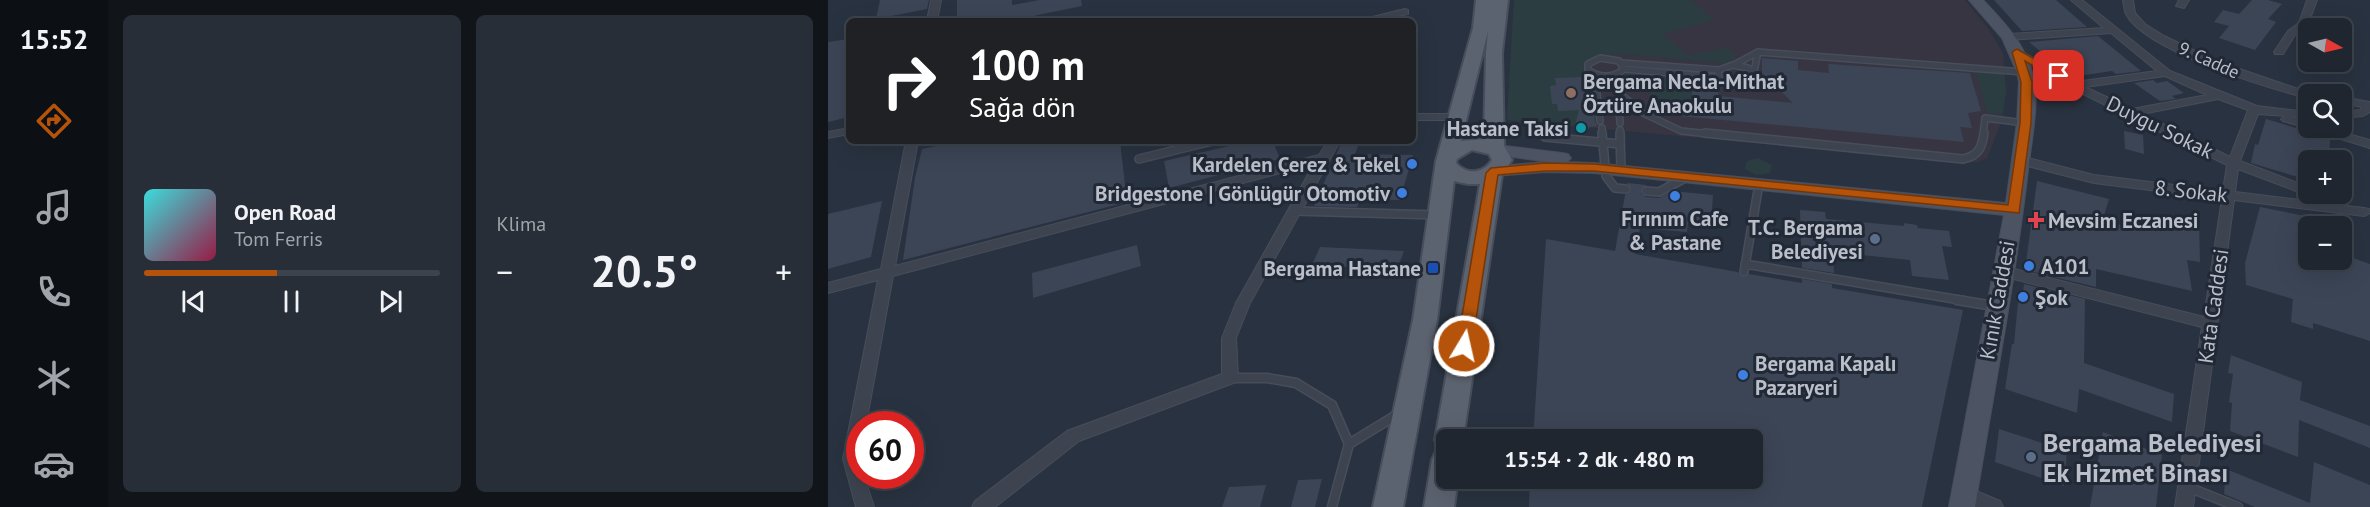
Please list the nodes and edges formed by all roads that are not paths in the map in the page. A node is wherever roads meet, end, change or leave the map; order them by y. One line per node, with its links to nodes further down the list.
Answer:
1 (936, 0): 10 (street)
2 (1411, 0): 9 (street)
3 (1484, 0): 37 (main road)
4 (1500, 0): 50 (main road)
5 (1976, 0): 13 (main road, Kınık Caddesi)
6 (2076, 0): 12 (street)
7 (2128, 0): 28 (street, 9. Cadde)
8 (2312, 0): 16 (street)
9 (1402, 16): 11 (street)
10 (933, 18)
11 (1386, 18)
12 (2112, 30): 13 (street); 22 (street)
13 (2009, 37): 15 (main road, Kınık Caddesi)
14 (1758, 52): 17 (lane); 20 (lane); 21 (lane)
15 (2017, 52): 21 (main road, Kınık Caddesi); 26 (street, Duygu Sokak)
16 (2278, 52)
17 (1734, 65): 19 (lane); 20 (lane)
18 (1623, 66): 19 (lane); 23 (lane); 24 (lane); 25 (lane)
19 (1719, 70): 25 (lane)
20 (1754, 72): 25 (lane)
21 (2025, 72): 39 (main road, Kınık Caddesi)
22 (2166, 73): 26 (street); 29 (street)
23 (1595, 75): 24 (lane); 44 (lane)
24 (1617, 75): 27 (lane)
25 (1718, 77)
26 (2073, 85): 33 (street, Duygu Sokak)
27 (1618, 92): 39 (lane); 48 (lane)
28 (2298, 92)
29 (2219, 96): 32 (street); 33 (street)
30 (2352, 102): 31 (street)
31 (2370, 105): 35 (street)
32 (2254, 109): 34 (street); 38 (street); 55 (street, Kata Caddesi)
33 (2130, 113): 55 (street, Duygu Sokak)
34 (2298, 114)
35 (2352, 115)
36 (1416, 117): 37 (street)
37 (1458, 117): 54 (main road)
38 (2298, 122)
39 (2025, 123): 53 (main road, Kınık Caddesi)
40 (846, 132): 41 (street)
41 (828, 135)
42 (1545, 137): 44 (lane)
43 (2350, 138): 49 (street)
44 (1604, 142): 48 (lane); 56 (lane)
45 (911, 144): 70 (street)
46 (1200, 144): 52 (lane)
47 (1332, 144): 51 (street)
48 (1620, 144): 56 (lane)
49 (2370, 144)
50 (1495, 149): 54 (main road); 56 (main road); 57 (main road)
51 (1323, 158): 66 (street); 70 (street)
52 (1138, 159)
53 (2020, 160): 63 (street, 8. Sokak); 65 (main road, Kınık Caddesi)
54 (1448, 161): 57 (main road); 68 (main road)
55 (2233, 163): 60 (street, Duygu Sokak); 63 (street, Kata Caddesi)
56 (1607, 169): 57 (main road); 58 (main road); 61 (lane)
57 (1493, 172): 76 (main road)
58 (1687, 177): 59 (main road); 62 (lane)
59 (1759, 184): 65 (main road); 72 (lane)
60 (2298, 187)
61 (1626, 189)
62 (1646, 191)
63 (2230, 195): 67 (street, 8. Sokak); 73 (street, Kata Caddesi)
64 (2342, 204): 67 (street)
65 (2014, 210): 69 (main road, Kınık Caddesi)
66 (1294, 211): 68 (lane); 74 (street)
67 (2367, 213)
68 (1440, 215): 75 (main road)
69 (2002, 271): 72 (main road, Kınık Caddesi); 73 (street)
70 (887, 273): 71 (street); 81 (street)
71 (828, 288)
72 (1996, 306): 80 (main road, Kınık Caddesi)
73 (2211, 324): 78 (street, Kata Caddesi)
74 (1230, 378): 77 (lane); 82 (street)
75 (1408, 408): 77 (lane); 84 (main road)
76 (1451, 429)
77 (1349, 444): 83 (lane)
78 (2187, 486): 87 (street, Kata Caddesi); 88 (lane)
79 (1442, 489): 85 (main road)
80 (1963, 501): 86 (street)
81 (865, 507)
82 (981, 507)
83 (1332, 507)
84 (1388, 507)
85 (1439, 507)
86 (1994, 507)
87 (2184, 507)
88 (2238, 507)

